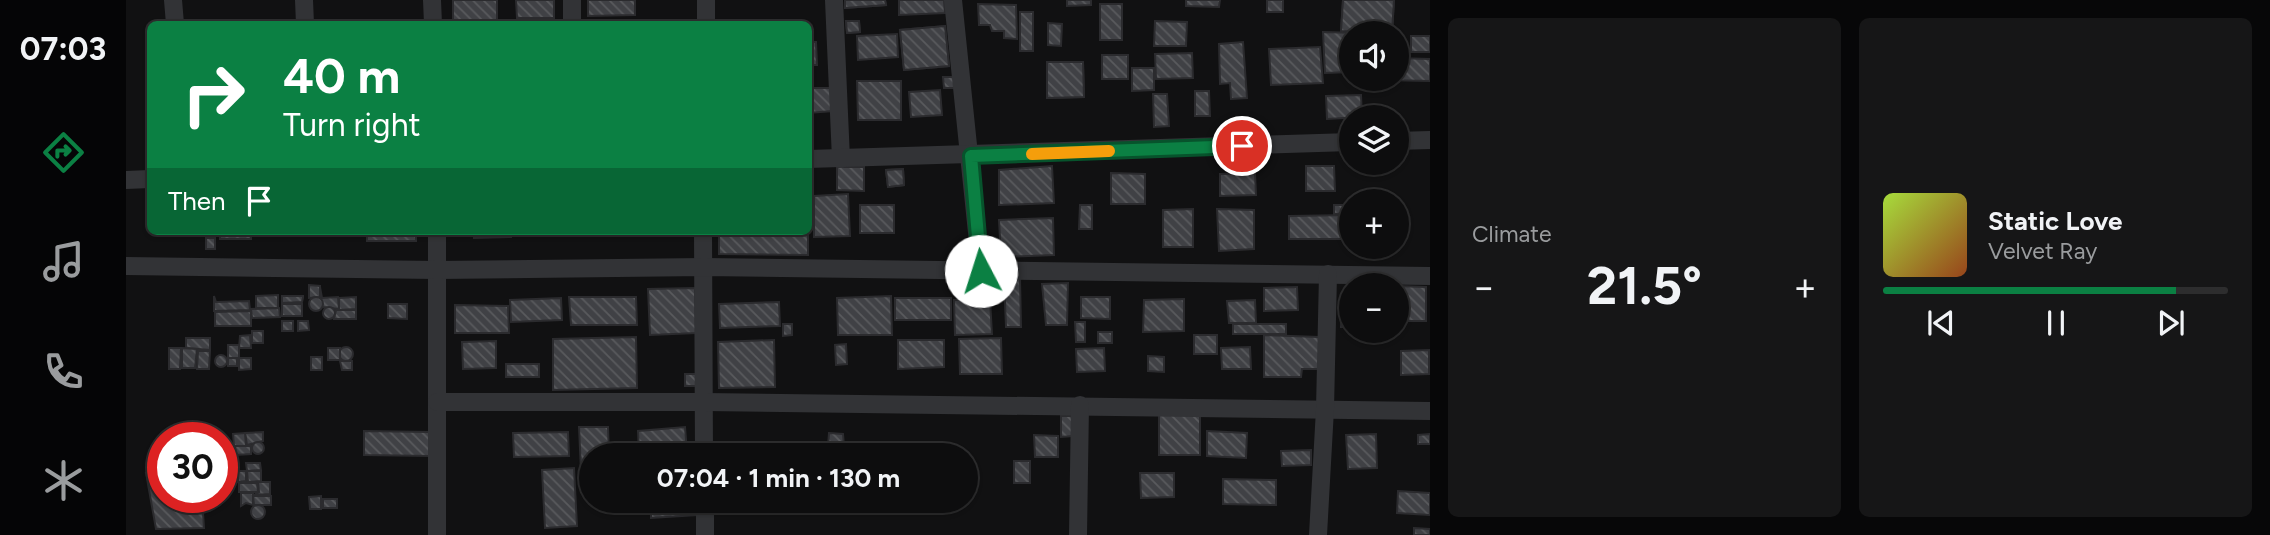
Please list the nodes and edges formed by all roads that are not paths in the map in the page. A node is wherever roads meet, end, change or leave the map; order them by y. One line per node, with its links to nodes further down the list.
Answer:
1 (173, 0): 8 (street)
2 (304, 0): 9 (street)
3 (432, 0): 10 (street)
4 (572, 0): 11 (street)
5 (706, 0): 12 (street)
6 (834, 0): 18 (street)
7 (953, 0): 16 (street)
8 (175, 21)
9 (305, 21)
10 (433, 21)
11 (572, 21)
12 (706, 21)
13 (1430, 140): 14 (street)
14 (1409, 141)
15 (1339, 142): 16 (street)
16 (971, 156): 18 (street); 26 (street)
17 (812, 159): 18 (street)
18 (841, 159)
19 (126, 180): 20 (street)
20 (147, 180)
21 (437, 235): 25 (street)
22 (703, 235): 24 (street)
23 (126, 266): 25 (street)
24 (704, 267): 25 (street); 26 (street); 30 (street)
25 (437, 270): 29 (street)
26 (981, 271): 27 (street)
27 (1328, 274): 28 (street); 32 (street)
28 (1430, 276)
29 (437, 402): 30 (street); 36 (street)
30 (704, 402): 31 (street); 34 (street)
31 (1080, 405): 32 (street); 38 (street)
32 (1325, 410): 33 (street); 39 (street)
33 (1430, 411)
34 (704, 443)
35 (705, 513): 37 (street)
36 (437, 535)
37 (705, 535)
38 (1079, 535)
39 (1318, 535)

